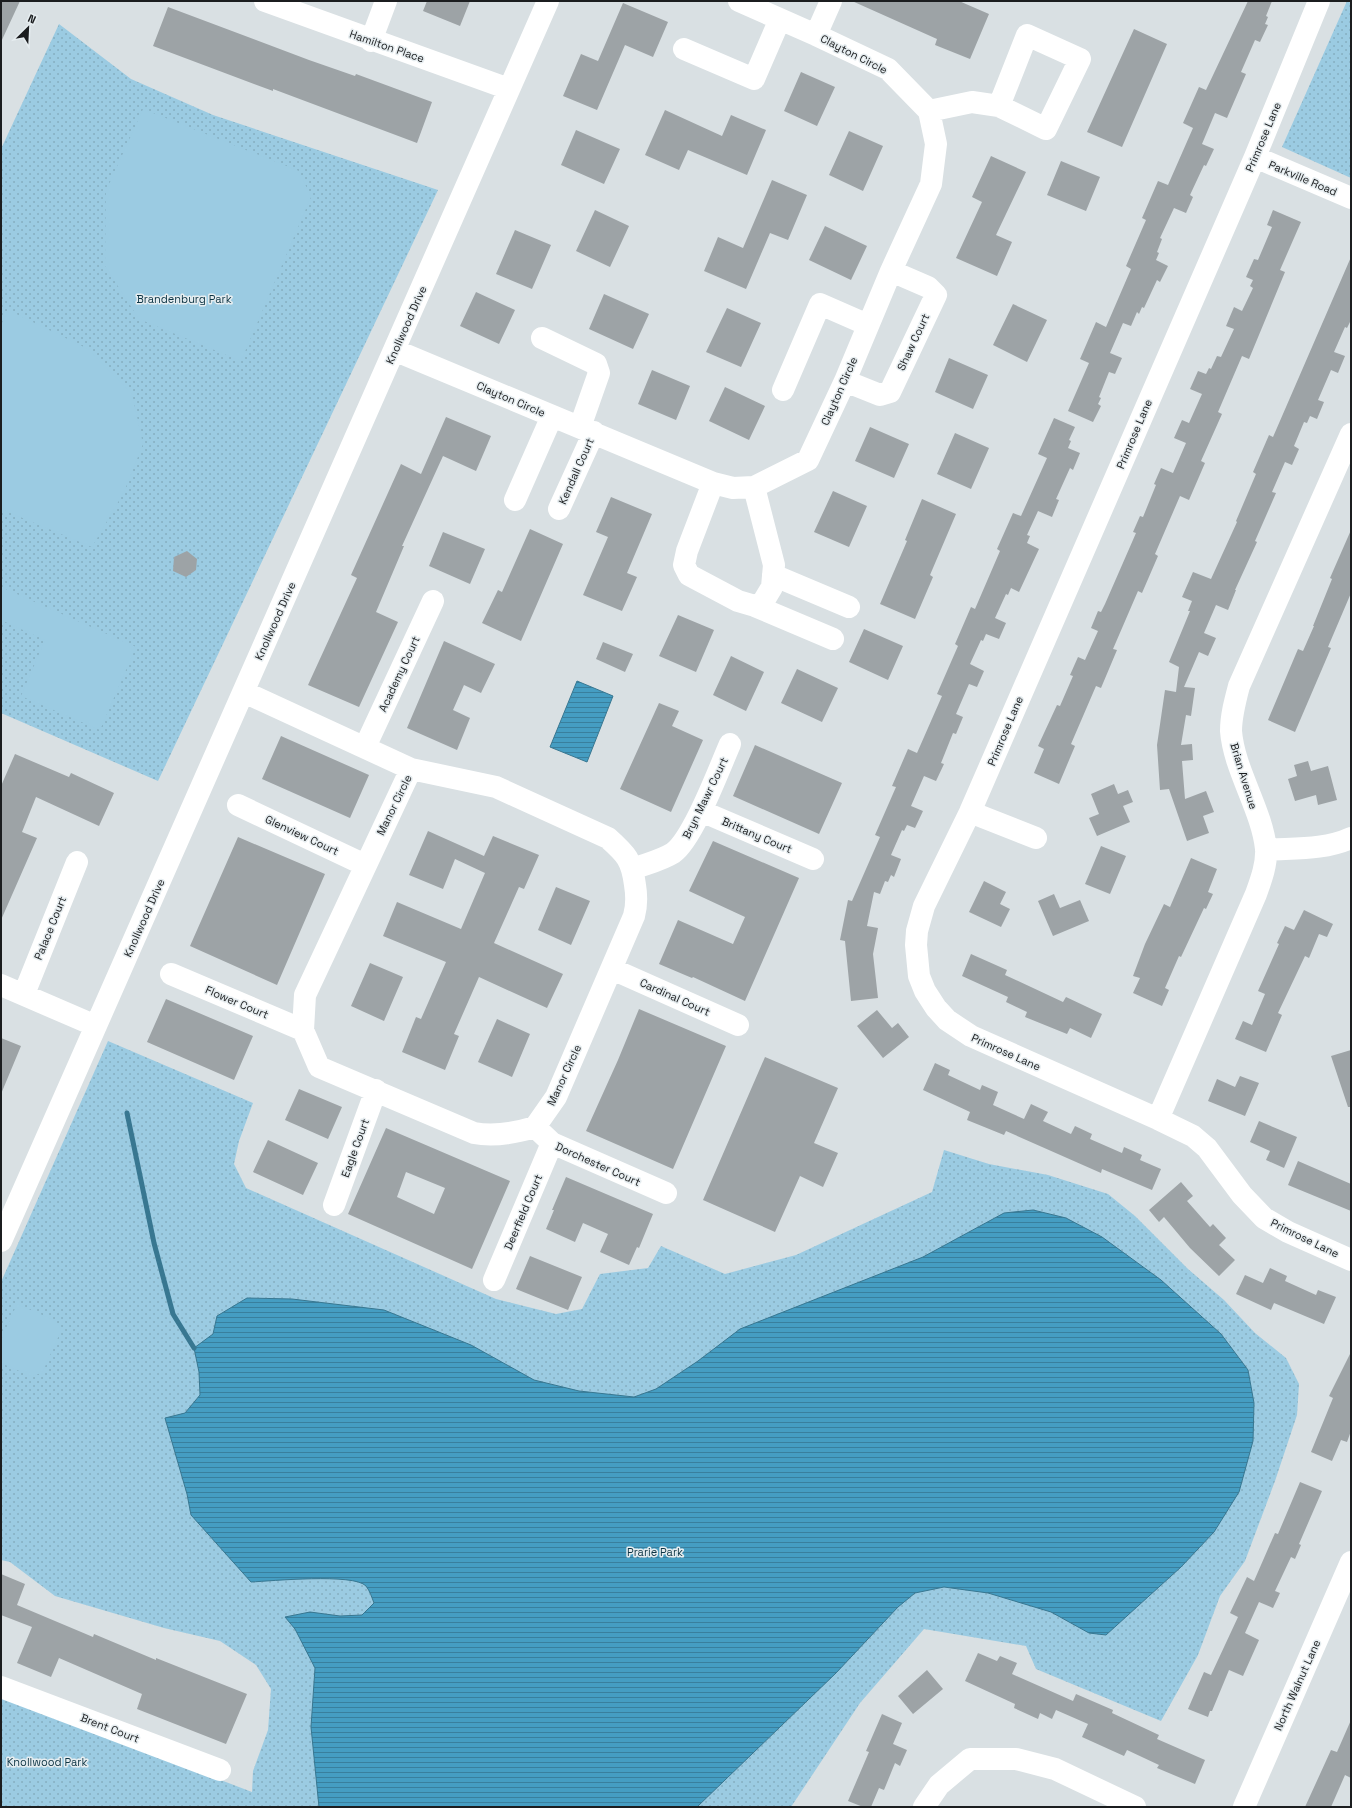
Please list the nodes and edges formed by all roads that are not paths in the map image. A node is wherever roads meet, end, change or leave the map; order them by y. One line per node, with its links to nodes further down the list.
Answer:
1 (265, 1): 9 (street, Hamilton Place)
2 (386, 1): 9 (street)
3 (548, 1): 11 (street, Knollwood Drive)
4 (739, 1): 7 (street, Clayton Circle)
5 (831, 1): 8 (street)
6 (1319, 1): 14 (street, Primrose Lane)
7 (780, 19): 8 (street, Clayton Circle); 10 (street)
8 (816, 35): 13 (street, Clayton Circle)
9 (371, 41): 11 (street, Hamilton Place)
10 (684, 49)
11 (509, 90): 19 (street, Knollwood Drive)
12 (998, 106): 13 (street)
13 (929, 111): 16 (street, Clayton Circle)
14 (1255, 157): 15 (street, Parkville Road); 40 (street, Primrose Lane)
15 (1351, 198)
16 (891, 271): 17 (street, Clayton Circle); 20 (street, Shaw Court)
17 (868, 325): 20 (street, Clayton Circle); 21 (street)
18 (542, 338): 23 (street, Kendall Court)
19 (394, 350): 22 (street, Clayton Circle); 34 (street, Knollwood Drive)
20 (845, 381): 26 (street, Clayton Circle)
21 (783, 390)
22 (552, 416): 23 (street, Clayton Circle); 27 (street)
23 (587, 430): 25 (street, Clayton Circle); 28 (street, Kendall Court)
24 (1351, 434): 43 (street, Brian Avenue)
25 (713, 483): 26 (street, Clayton Circle); 31 (street)
26 (754, 487): 29 (street)
27 (515, 500)
28 (559, 509)
29 (773, 575): 31 (street); 32 (street)
30 (433, 601): 36 (street, Academy Court)
31 (755, 606): 33 (street)
32 (849, 607)
33 (833, 639)
34 (244, 692): 36 (street, Manor Circle); 53 (street, Knollwood Drive)
35 (730, 744): 39 (street, Bryn Mawr Court)
36 (365, 747): 37 (street, Manor Circle)
37 (411, 769): 46 (street, Manor Circle); 47 (street, Manor Circle)
38 (238, 805): 46 (street, Glenview Court)
39 (701, 811): 44 (street, Brittany Court); 47 (street, Bryn Mawr Court)
40 (970, 812): 41 (street); 56 (street, Primrose Lane)
41 (1036, 838)
42 (1351, 838): 43 (street)
43 (1266, 850): 56 (street, Brian Avenue)
44 (813, 859)
45 (77, 862): 51 (street, Palace Court)
46 (365, 865): 54 (street, Manor Circle)
47 (633, 869): 48 (street, Manor Circle)
48 (612, 968): 52 (street, Cardinal Court); 57 (street, Manor Circle)
49 (171, 974): 54 (street, Flower Court)
50 (1, 985): 51 (street)
51 (24, 994): 53 (street)
52 (738, 1025)
53 (96, 1026): 61 (street, Knollwood Drive)
54 (303, 1030): 55 (street, Manor Circle)
55 (376, 1090): 57 (street, Manor Circle); 60 (street, Eagle Court)
56 (1158, 1119): 62 (street, Primrose Lane)
57 (535, 1127): 58 (street, Dorchester Court)
58 (552, 1144): 59 (street, Dorchester Court); 63 (street, Deerfield Court)
59 (666, 1193)
60 (334, 1205)
61 (1, 1242)
62 (1351, 1260)
63 (494, 1280)
64 (1351, 1562): 69 (street, North Walnut Lane)
65 (1, 1687): 66 (street, Brent Court)
66 (220, 1770)
67 (924, 1807): 68 (street)
68 (1135, 1807)
69 (1244, 1807)

